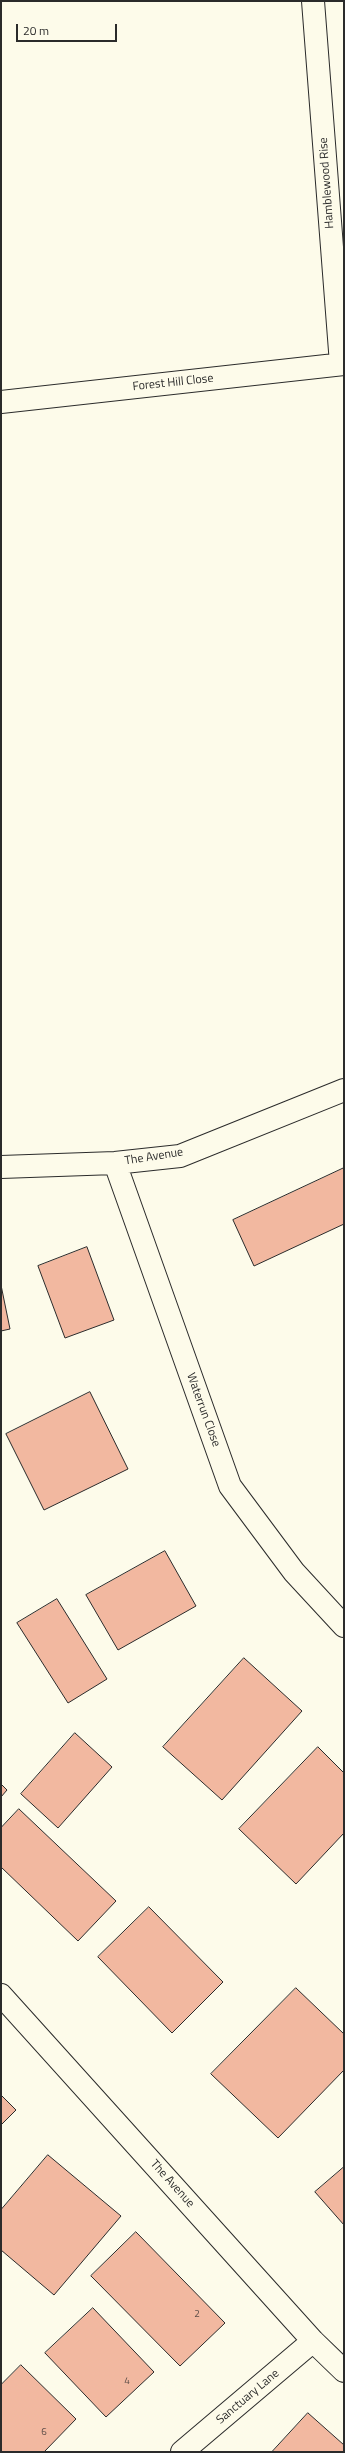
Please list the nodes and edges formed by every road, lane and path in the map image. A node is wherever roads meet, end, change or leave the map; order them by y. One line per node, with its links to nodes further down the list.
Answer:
1 (313, 1): 2 (street, Hamblewood Rise)
2 (342, 364): 3 (street, Forest Hill Close)
3 (1, 402)
4 (344, 1090): 5 (street, The Avenue)
5 (115, 1163): 6 (street, The Avenue); 7 (street, Waterrun Close)
6 (1, 1167)
7 (344, 1626)
8 (1, 1995): 9 (street, The Avenue)
9 (313, 2341): 10 (street, The Avenue); 11 (street, Sanctuary Lane)
10 (344, 2371)
11 (182, 2452)

